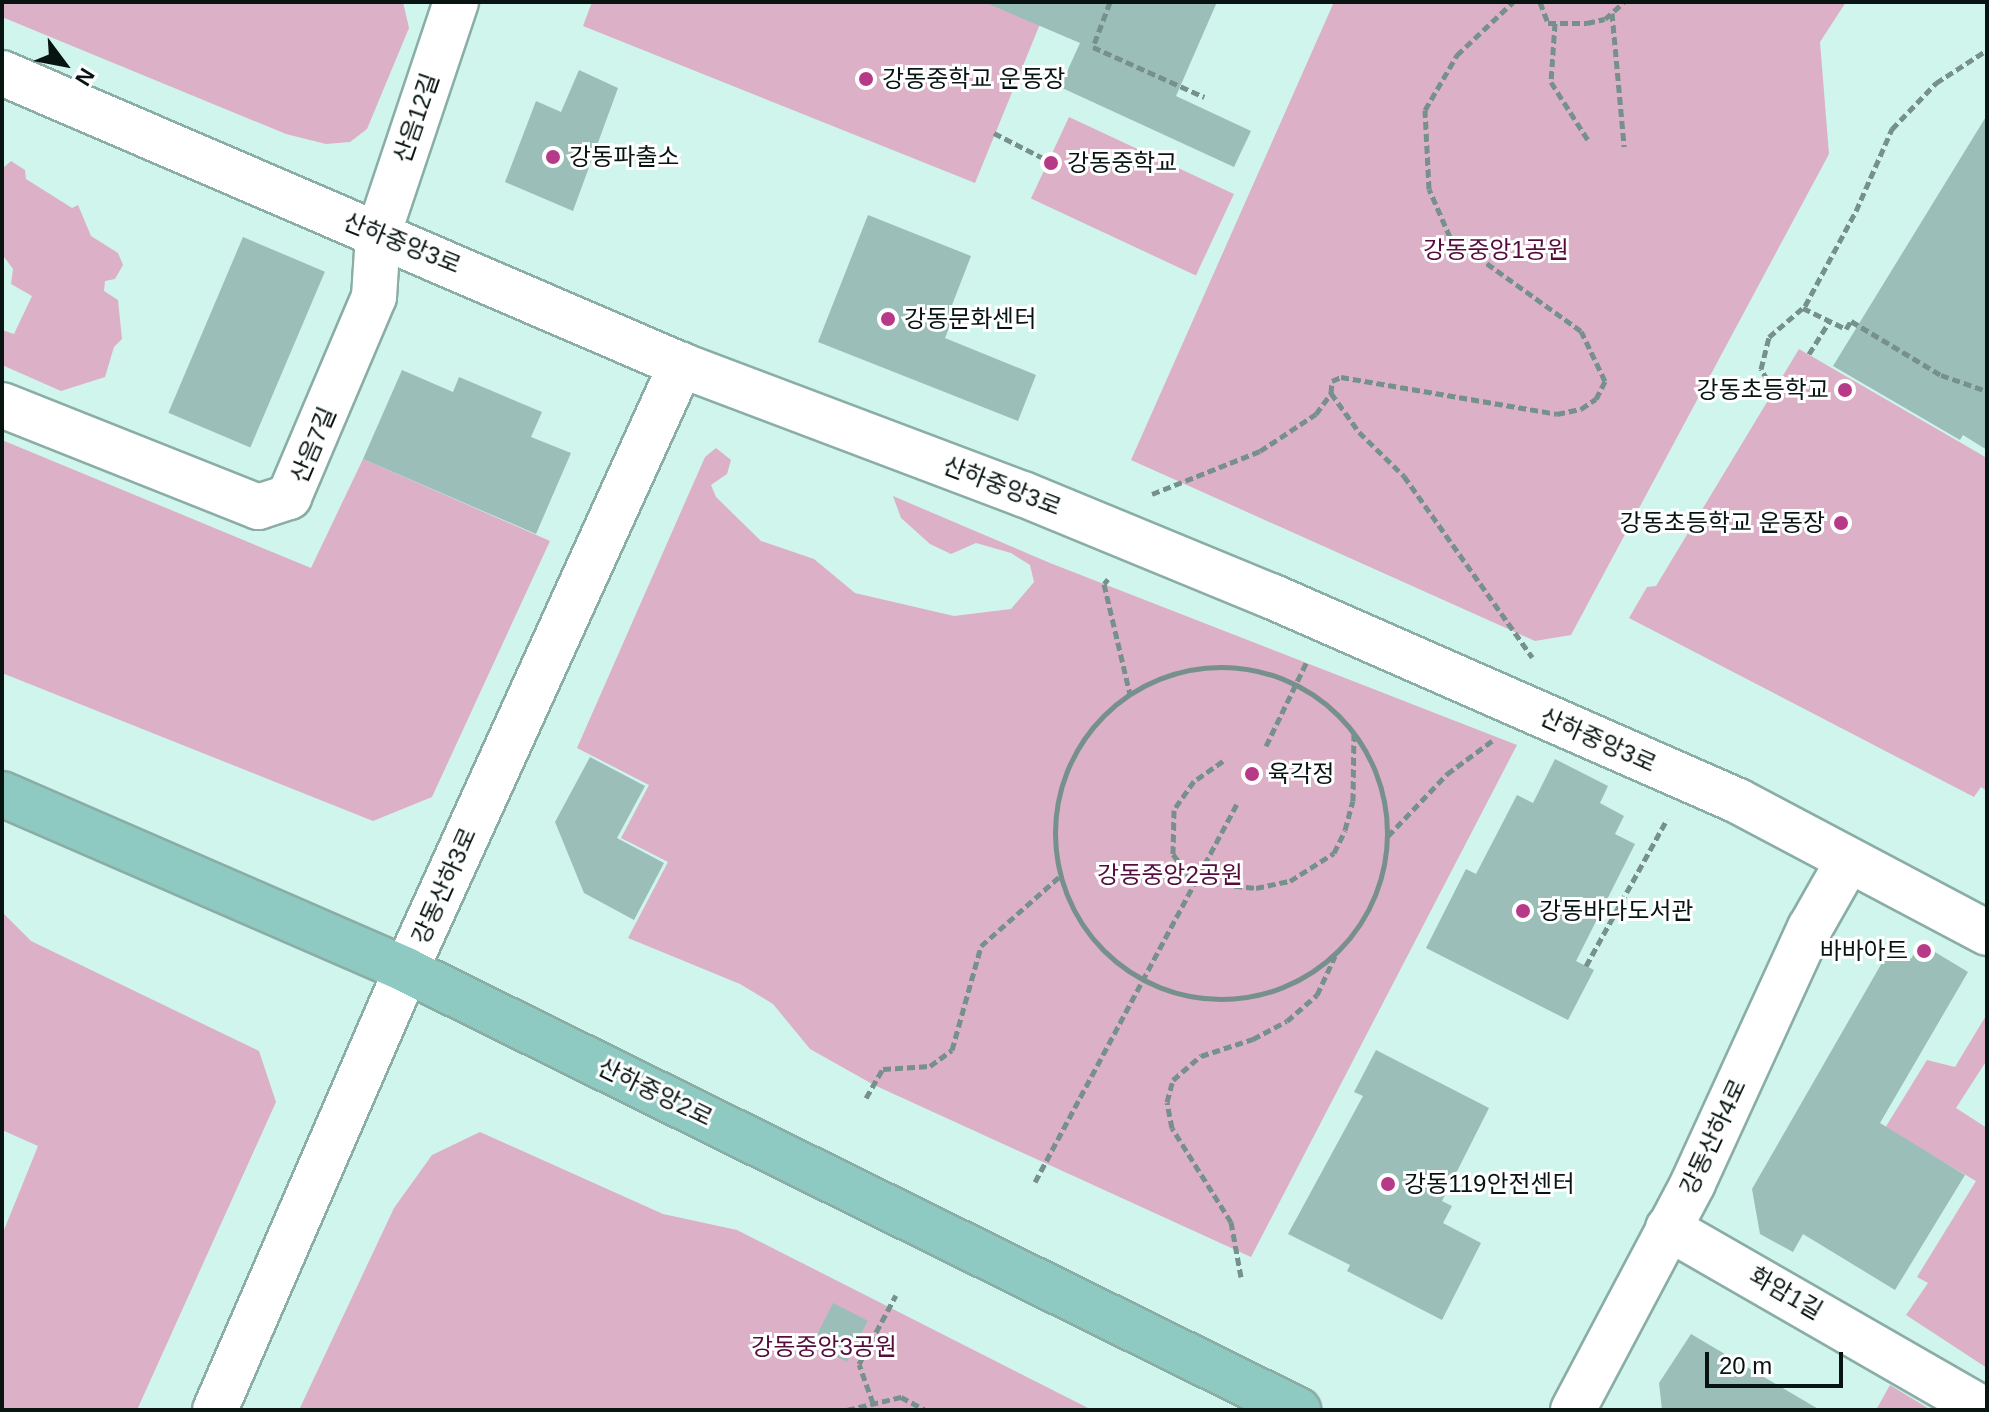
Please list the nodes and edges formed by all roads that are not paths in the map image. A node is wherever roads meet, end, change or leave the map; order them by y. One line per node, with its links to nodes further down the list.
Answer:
1 (456, 2): 3 (street, 산음12길)
2 (2, 73): 3 (street, 산하중앙3로)
3 (378, 235): 4 (street, 산하중앙3로); 5 (street, 산음7길)
4 (681, 365): 7 (street, 산하중앙3로); 9 (street, 강동산하3로)
5 (2, 405)
6 (2, 794): 9 (main road, 산하중앙2로)
7 (1848, 861): 8 (street, 산하중앙3로); 10 (street, 강동산하4로)
8 (1987, 933)
9 (406, 970): 11 (street, 강동산하3로); 12 (main road, 산하중앙2로)
10 (1668, 1228): 13 (street, 강동산하4로); 14 (street, 화암1길)
11 (215, 1410)
12 (1298, 1410)
13 (1573, 1410)
14 (1985, 1410)

